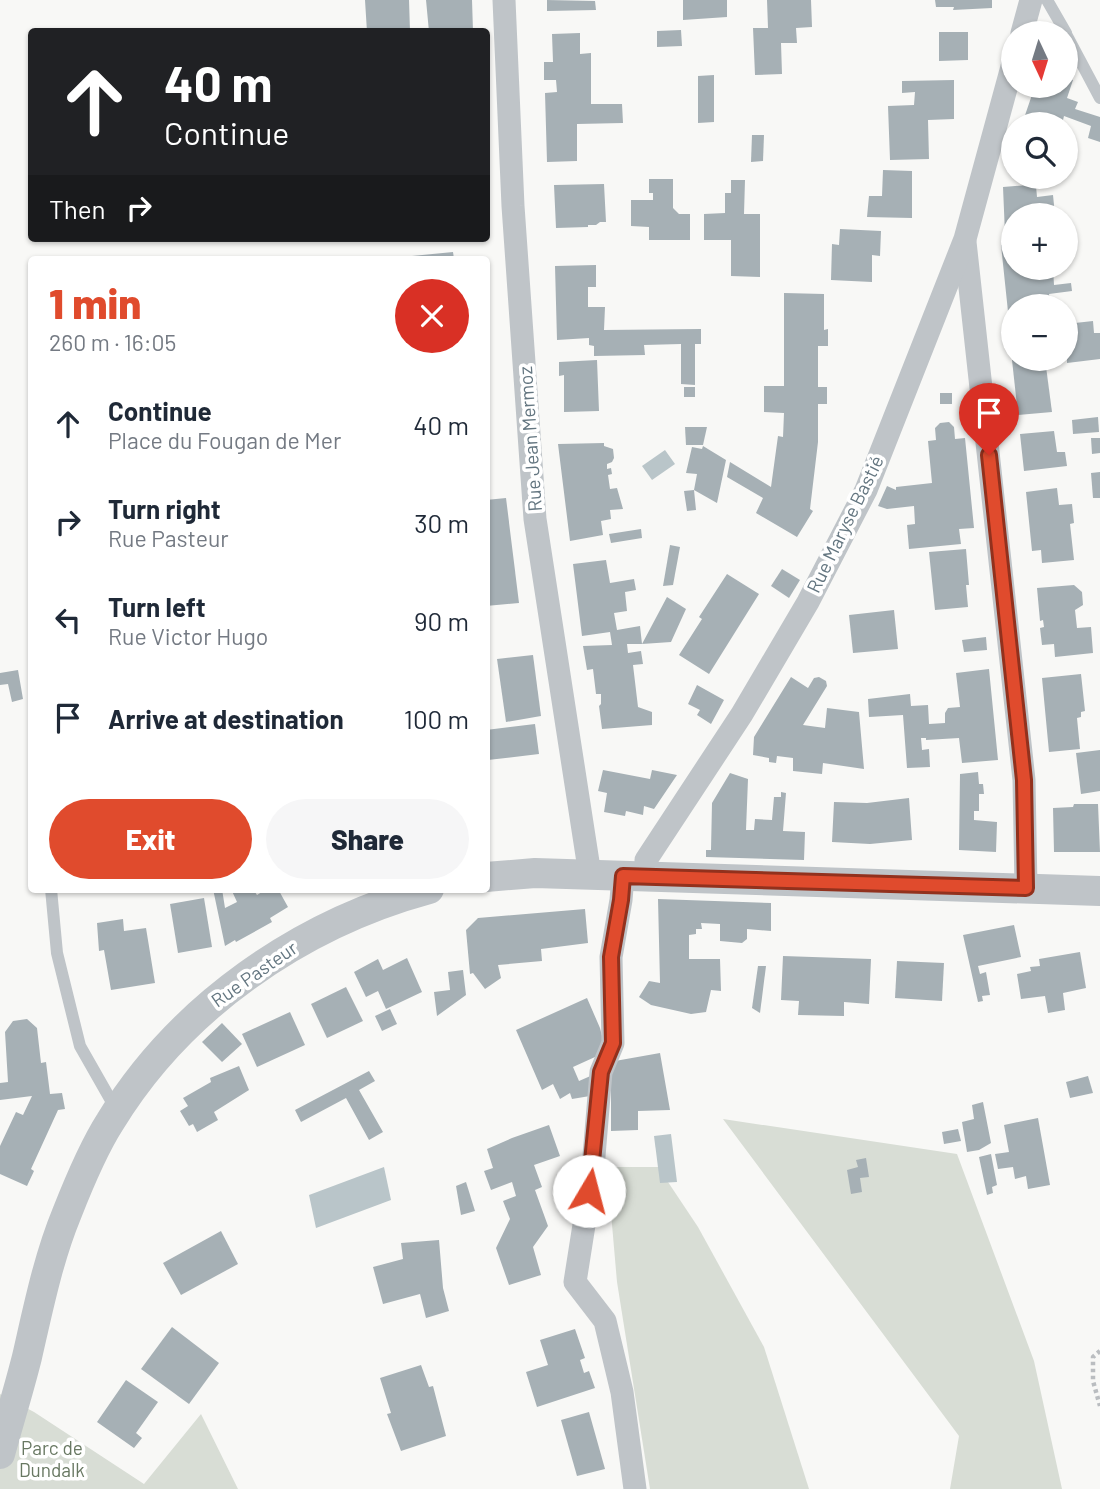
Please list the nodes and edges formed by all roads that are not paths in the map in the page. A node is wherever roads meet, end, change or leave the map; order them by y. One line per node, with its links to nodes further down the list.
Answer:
1 (504, 0): 10 (street, Rue Jean Mermoz)
2 (1031, 0): 4 (street)
3 (1047, 0): 5 (lane)
4 (1025, 21)
5 (1059, 21)
6 (1078, 56): 8 (lane)
7 (1003, 98): 9 (street, Rue Maryse Bastié)
8 (1100, 99)
9 (965, 239): 11 (street, Rue Maryse Bastié); 13 (street)
10 (590, 875): 11 (street); 12 (street)
11 (635, 876): 13 (street); 19 (street, Rue Maryse Bastié)
12 (490, 877)
13 (1026, 888): 14 (street)
14 (1100, 891)
15 (51, 893): 17 (lane)
16 (416, 893): 17 (street, Rue Pasteur)
17 (117, 1111): 18 (street, Rue Pasteur)
18 (0, 1454)
19 (635, 1489)

